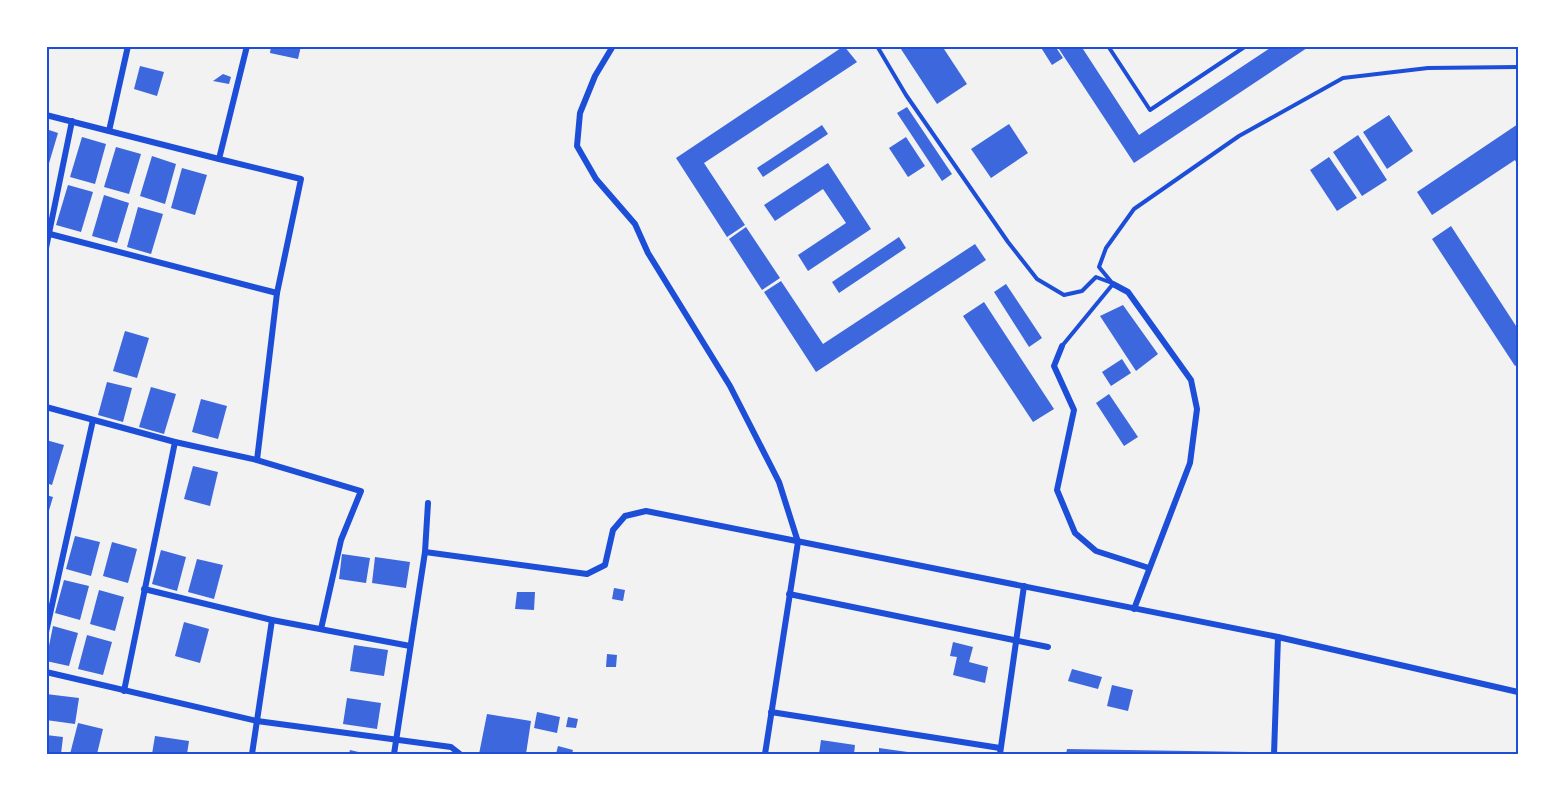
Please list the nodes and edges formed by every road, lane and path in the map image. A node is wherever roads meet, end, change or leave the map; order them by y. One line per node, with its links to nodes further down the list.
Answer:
1 (128, 46): 10 (street)
2 (247, 46): 11 (street)
3 (613, 46): 22 (street)
4 (877, 46): 14 (lane)
5 (1108, 46): 6 (lane)
6 (1246, 46)
7 (1518, 67): 14 (lane)
8 (46, 116): 9 (street)
9 (72, 122): 10 (street); 12 (street)
10 (109, 131): 11 (street)
11 (219, 159): 15 (street)
12 (48, 233): 13 (street); 15 (street)
13 (46, 248)
14 (1113, 284): 16 (lane); 24 (street)
15 (277, 293): 20 (street)
16 (1062, 346): 24 (street)
17 (46, 407): 18 (street)
18 (93, 420): 19 (street); 31 (street)
19 (175, 442): 20 (street); 26 (street)
20 (257, 460): 30 (street)
21 (428, 503): 23 (street)
22 (798, 542): 23 (street); 25 (street); 27 (street)
23 (425, 552): 34 (street)
24 (1149, 568): 28 (street)
25 (1024, 586): 28 (street); 33 (street)
26 (144, 589): 29 (street); 37 (street)
27 (789, 594): 33 (street); 39 (street)
28 (1134, 609): 32 (street)
29 (272, 620): 30 (street); 40 (street)
30 (321, 629): 34 (street)
31 (46, 632)
32 (1278, 637): 38 (street); 47 (street)
33 (1016, 641): 35 (street); 42 (street)
34 (410, 646): 41 (street)
35 (1048, 647)
36 (46, 672): 37 (street)
37 (124, 691): 40 (street)
38 (1518, 692)
39 (771, 712): 42 (street); 46 (street)
40 (257, 721): 41 (street); 43 (street)
41 (396, 739): 44 (street); 45 (street)
42 (1000, 751)
43 (252, 754)
44 (394, 754)
45 (460, 754)
46 (765, 754)
47 (1274, 754)

